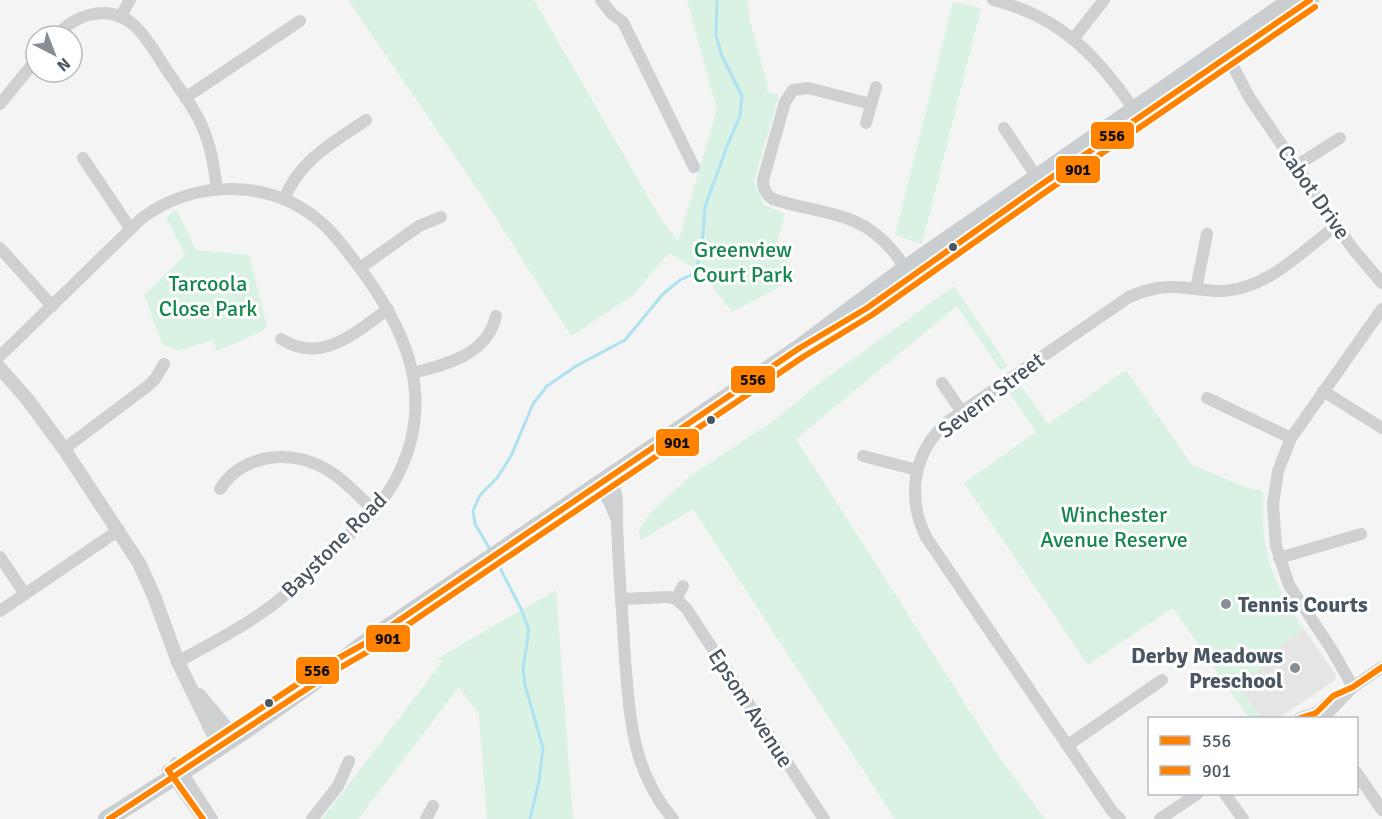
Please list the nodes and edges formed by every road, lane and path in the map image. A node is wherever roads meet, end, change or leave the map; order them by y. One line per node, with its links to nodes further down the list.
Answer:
1 (130, 0): 7 (street)
2 (601, 0): 24 (street)
3 (993, 0): 10 (street)
4 (1104, 0): 10 (street)
5 (1292, 0): 11 (main road)
6 (1310, 0): 11 (main road)
7 (120, 17): 9 (street); 14 (street)
8 (300, 21): 14 (street)
9 (68, 24)
10 (1074, 38): 17 (street)
11 (1222, 57): 17 (main road); 23 (street, Cabot Drive)
12 (24, 75): 15 (street)
13 (876, 87): 16 (street)
14 (185, 98): 26 (street)
15 (0, 104)
16 (871, 104): 19 (street); 34 (street)
17 (1137, 113): 25 (main road)
18 (366, 120): 27 (street)
19 (866, 123)
20 (1004, 128): 25 (street)
21 (1340, 138): 23 (street)
22 (83, 158): 29 (street)
23 (1296, 166): 30 (street, Cabot Drive)
24 (694, 167)
25 (1040, 181): 34 (main road)
26 (217, 189): 27 (street, Baystone Road); 29 (street, Baystone Road)
27 (284, 199): 33 (street, Baystone Road)
28 (441, 217): 33 (street)
29 (130, 228): 37 (street, Baystone Road)
30 (1339, 228): 35 (street, Cabot Drive); 36 (street, Severn Street)
31 (1207, 234): 36 (street)
32 (0, 249): 37 (street)
33 (360, 268): 38 (street, Baystone Road)
34 (906, 273): 55 (main road)
35 (1382, 283)
36 (1196, 289): 49 (street, Severn Street)
37 (51, 306): 42 (street, Baystone Road)
38 (388, 309): 41 (street); 45 (street, Baystone Road)
39 (1381, 312): 47 (street)
40 (496, 316): 45 (street)
41 (281, 339)
42 (0, 356)
43 (164, 364): 52 (street)
44 (0, 368): 52 (street)
45 (413, 373): 57 (street, Baystone Road)
46 (942, 383): 49 (street)
47 (1323, 391): 50 (street); 51 (street)
48 (1207, 398): 51 (street)
49 (962, 412): 54 (street, Severn Street)
50 (1382, 428)
51 (1291, 438): 61 (street)
52 (64, 449): 58 (street)
53 (863, 456): 54 (street)
54 (917, 470): 73 (street, Severn Street)
55 (604, 481): 64 (street); 72 (main road)
56 (220, 489): 57 (street)
57 (374, 510): 67 (street, Baystone Road)
58 (119, 530): 63 (street); 67 (street)
59 (1361, 534): 61 (street)
60 (0, 557): 63 (street)
61 (1279, 558): 70 (street)
62 (683, 586): 65 (street)
63 (25, 594): 66 (street)
64 (621, 599): 65 (street); 88 (street)
65 (676, 599): 89 (street, Epsom Avenue)
66 (0, 611)
67 (178, 662): 72 (street)
68 (1382, 667): 70 (street)
69 (1162, 680): 73 (street)
70 (1356, 685): 71 (street)
71 (1321, 717)
72 (224, 738): 75 (main road)
73 (1068, 745): 81 (street, Severn Street)
74 (349, 761): 86 (street)
75 (175, 770): 82 (main road); 83 (main road); 84 (street); 85 (street)
76 (1358, 775): 80 (street)
77 (1196, 795): 90 (street)
78 (1226, 795): 91 (street)
79 (433, 806): 87 (street)
80 (1382, 810)
81 (1116, 816)
82 (93, 819)
83 (107, 819)
84 (203, 819)
85 (213, 819)
86 (312, 819)
87 (426, 819)
88 (673, 819)
89 (824, 819)
90 (1160, 819)
91 (1243, 819)

